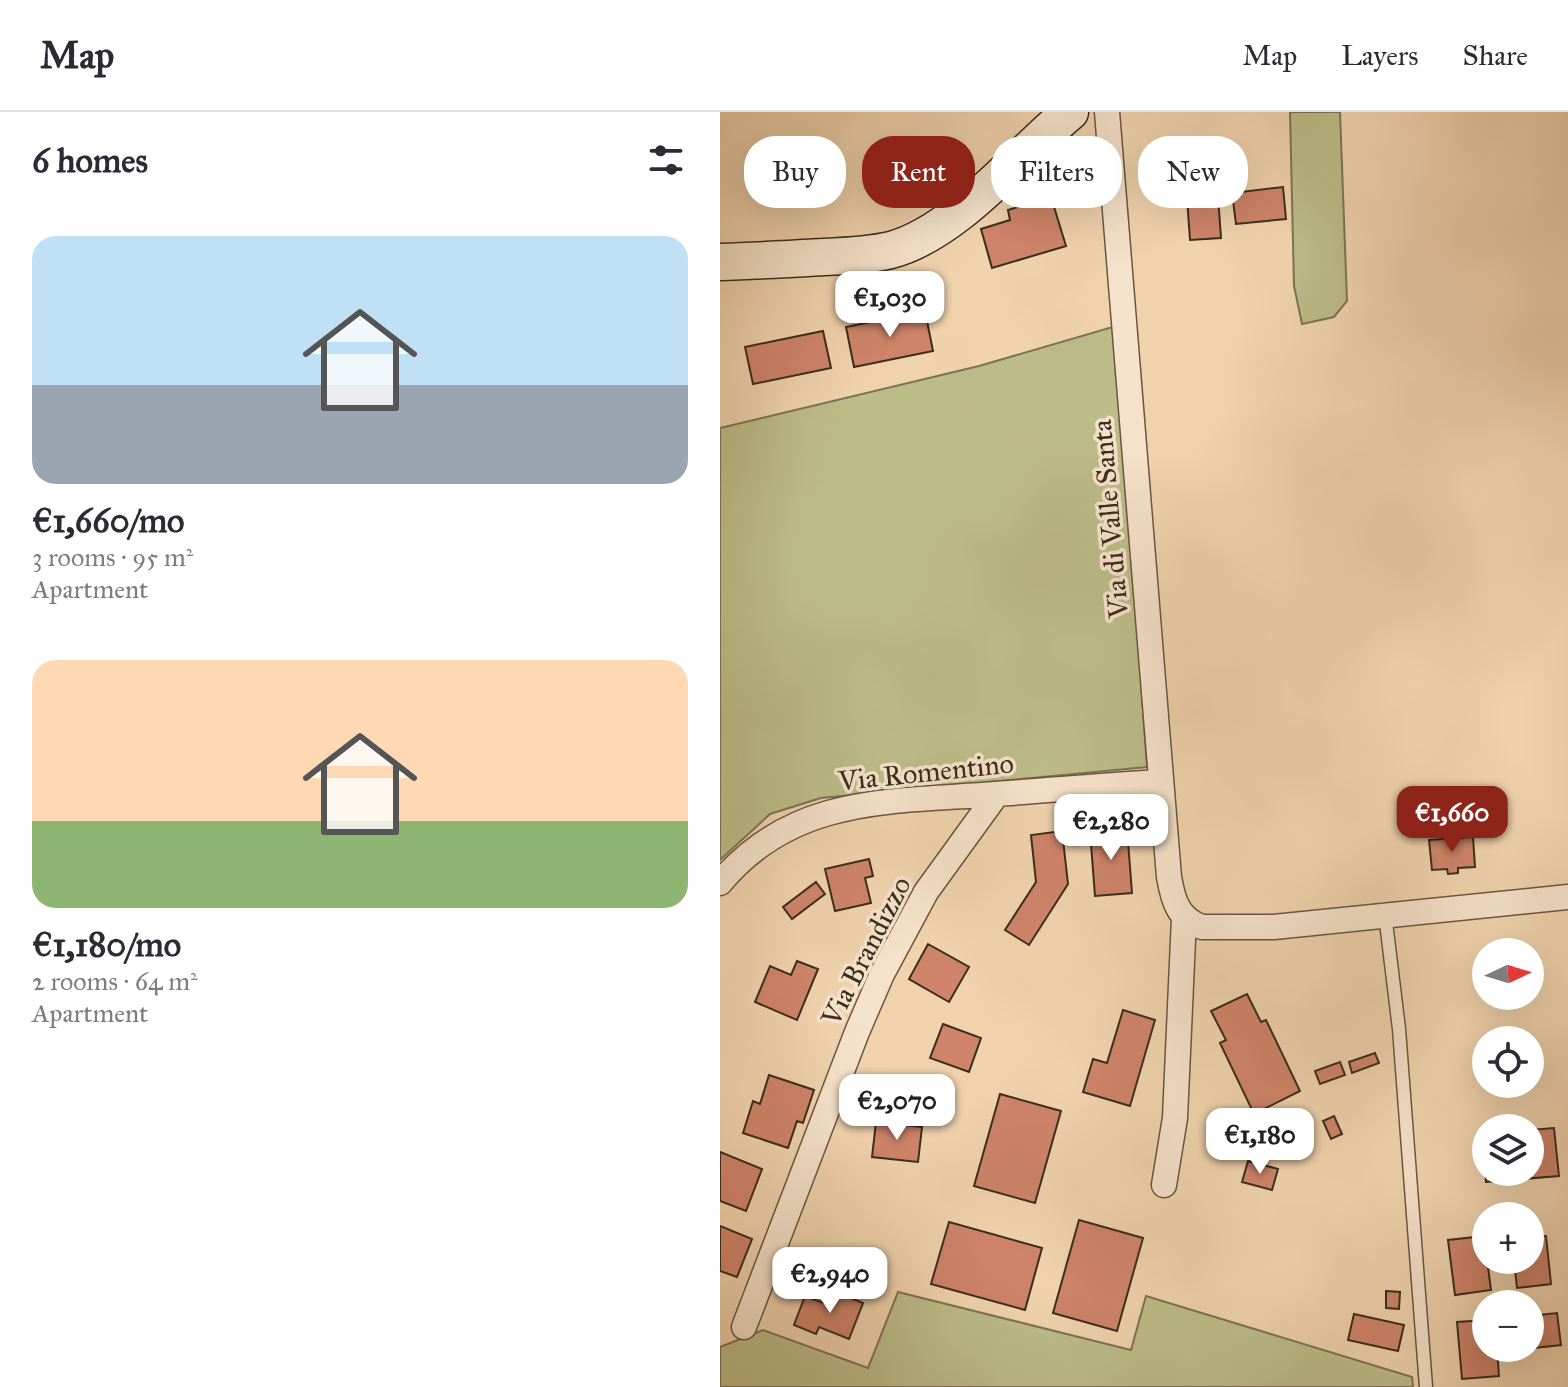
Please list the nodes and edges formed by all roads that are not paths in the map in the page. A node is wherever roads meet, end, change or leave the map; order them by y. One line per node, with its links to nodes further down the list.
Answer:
1 (1070, 112): 3 (street)
2 (1107, 112): 4 (street, Via di Valle Santa)
3 (720, 262)
4 (1161, 782): 5 (street, Via Romentino); 9 (street, Via di Valle Santa)
5 (997, 794): 6 (street, Via Romentino); 11 (street, Via Brandizzo)
6 (720, 883)
7 (1568, 897): 8 (street)
8 (1385, 914): 9 (street); 12 (lane)
9 (1184, 918): 10 (street)
10 (1164, 1185)
11 (744, 1327)
12 (1426, 1387)

